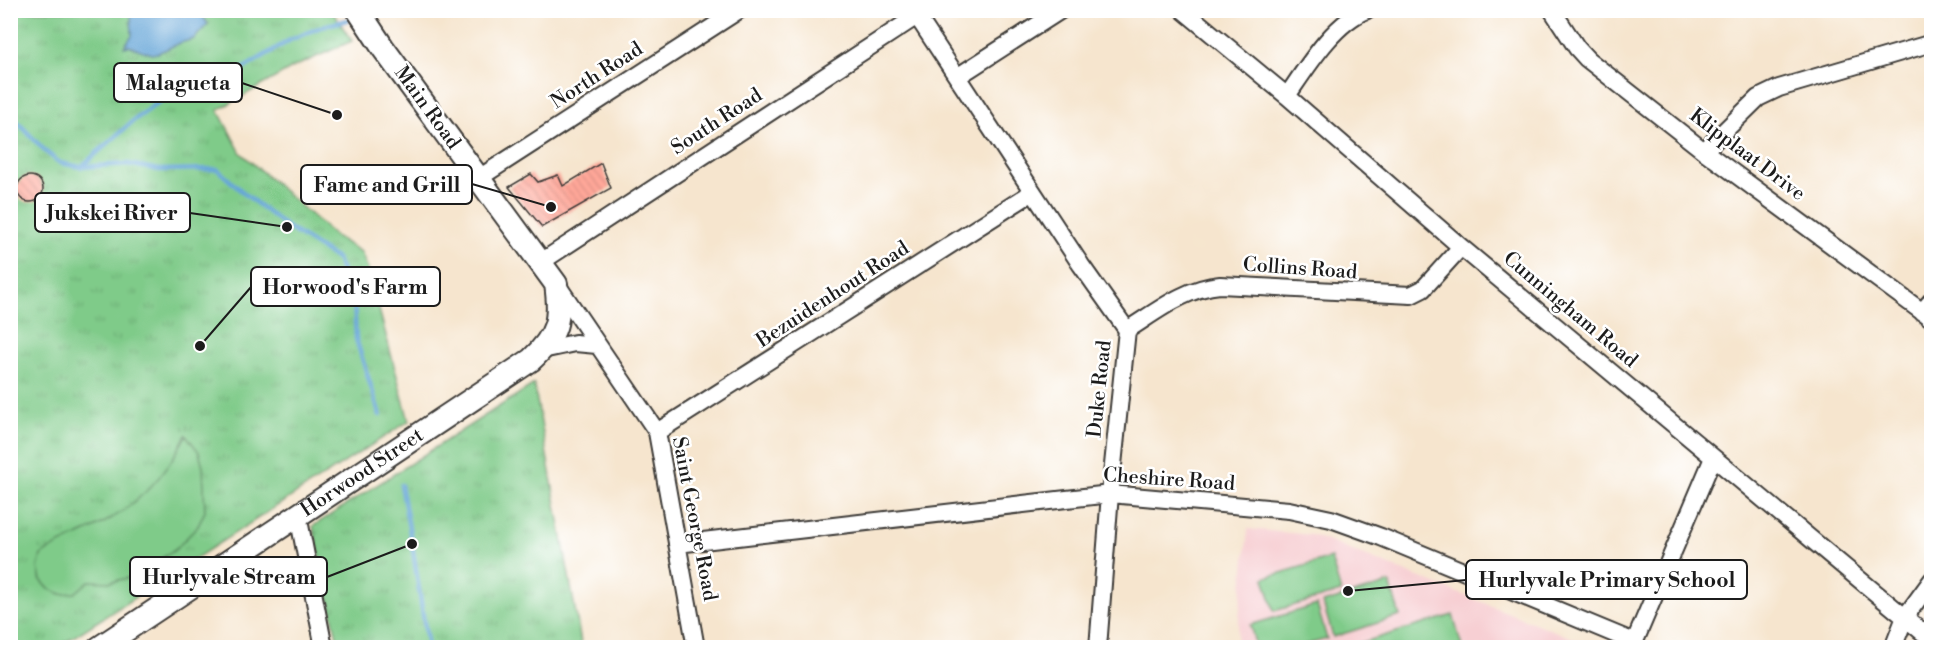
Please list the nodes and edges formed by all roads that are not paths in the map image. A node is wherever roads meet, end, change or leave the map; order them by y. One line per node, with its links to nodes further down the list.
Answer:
1 (358, 10): 12 (main road, Main Road)
2 (739, 10): 12 (street, North Road)
3 (1061, 10): 9 (street)
4 (1183, 10): 10 (street, Cunningham Road)
5 (1367, 10): 10 (street)
6 (1552, 10): 11 (street, Klipplaat Drive)
7 (915, 13): 9 (street, Duke Road); 15 (street, South Road)
8 (1932, 43): 11 (street)
9 (957, 77): 13 (street, Duke Road)
10 (1287, 96): 14 (street, Cunningham Road)
11 (1704, 151): 17 (street, Klipplaat Drive)
12 (479, 178): 15 (main road, Main Road)
13 (1033, 192): 18 (street, Duke Road); 21 (street, Bezuidenhout Road)
14 (1461, 247): 18 (street, Collins Road); 22 (street, Cunningham Road)
15 (541, 262): 16 (main road)
16 (556, 284): 19 (street, Saint George Road); 20 (main road, Horwood Street)
17 (1928, 310)
18 (1127, 330): 23 (street, Duke Road)
19 (597, 345): 20 (street); 21 (street, Saint George Road)
20 (542, 350): 24 (main road, Horwood Street)
21 (657, 432): 25 (street, Saint George Road)
22 (1713, 458): 27 (street, Cunningham Road); 29 (street)
23 (1110, 494): 25 (street, Cheshire Road); 29 (street, Cheshire Road); 33 (street, Duke Road)
24 (298, 515): 30 (main road, Horwood Street); 31 (street)
25 (677, 543): 32 (street, Saint George Road)
26 (1932, 580): 27 (street)
27 (1905, 617): 28 (street, Cunningham Road); 34 (street)
28 (1932, 640)
29 (1633, 645)
30 (99, 648)
31 (324, 648)
32 (696, 648)
33 (1098, 648)
34 (1893, 648)

